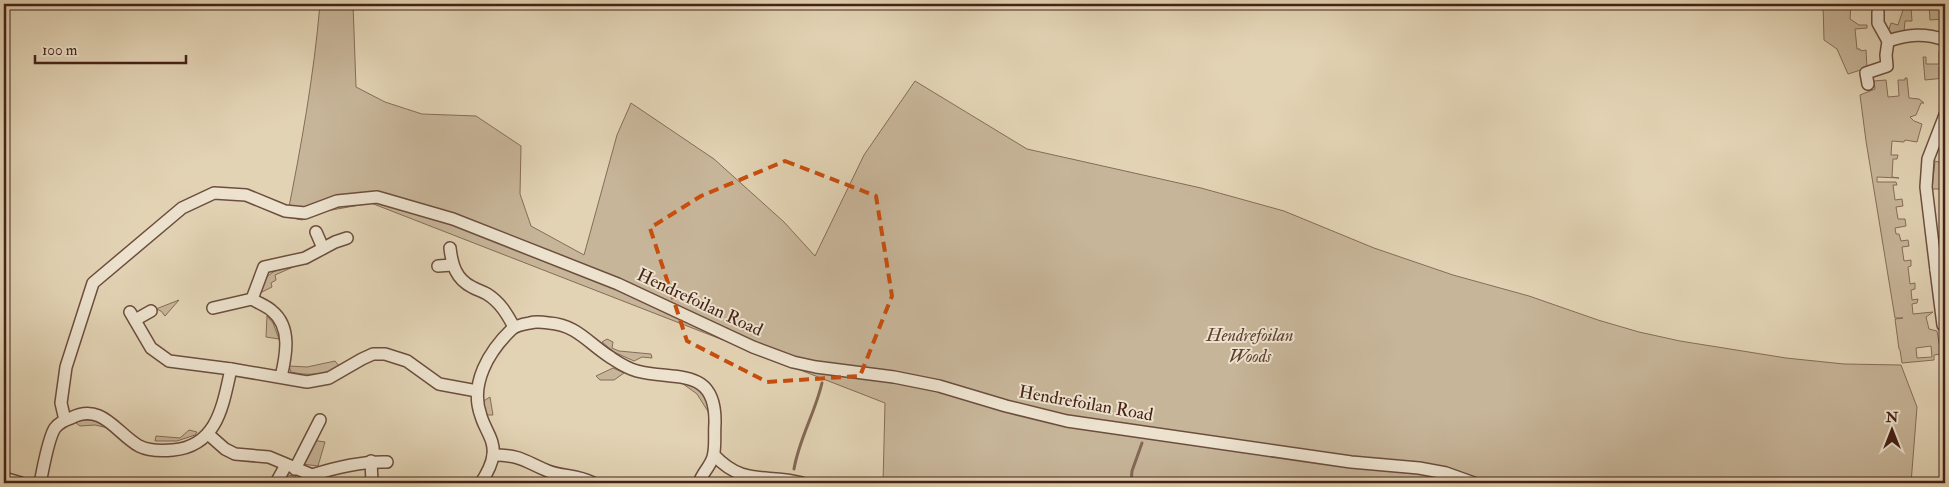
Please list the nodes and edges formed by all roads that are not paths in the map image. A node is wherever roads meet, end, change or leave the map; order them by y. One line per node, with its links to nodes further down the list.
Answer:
1 (1878, 12): 2 (street)
2 (1885, 37): 3 (street); 4 (street)
3 (1945, 40)
4 (1868, 84)
5 (1945, 115): 12 (street)
6 (316, 232): 8 (street)
7 (347, 238): 8 (street)
8 (323, 248): 13 (street)
9 (450, 248): 10 (street)
10 (452, 265): 11 (street); 17 (street)
11 (438, 266)
12 (1941, 269): 16 (street)
13 (252, 299): 14 (street); 19 (street)
14 (213, 308)
15 (151, 311): 18 (street)
16 (1943, 325)
17 (514, 327): 20 (street); 25 (street)
18 (232, 368): 19 (street); 23 (street)
19 (281, 377): 20 (street)
20 (477, 391): 24 (street)
21 (320, 420): 28 (street)
22 (62, 422): 23 (street); 33 (street); 39 (street, Hendrefoilan Road)
23 (208, 434): 28 (street)
24 (493, 455): 35 (street); 36 (street)
25 (714, 455): 37 (street); 38 (street)
26 (371, 461): 27 (street); 30 (street); 31 (street)
27 (387, 462)
28 (291, 467): 30 (street); 34 (street)
29 (4, 478): 32 (street)
30 (312, 479)
31 (372, 482)
32 (21, 483)
33 (40, 483)
34 (276, 483)
35 (481, 483)
36 (593, 483)
37 (699, 483)
38 (802, 483)
39 (1474, 483)

